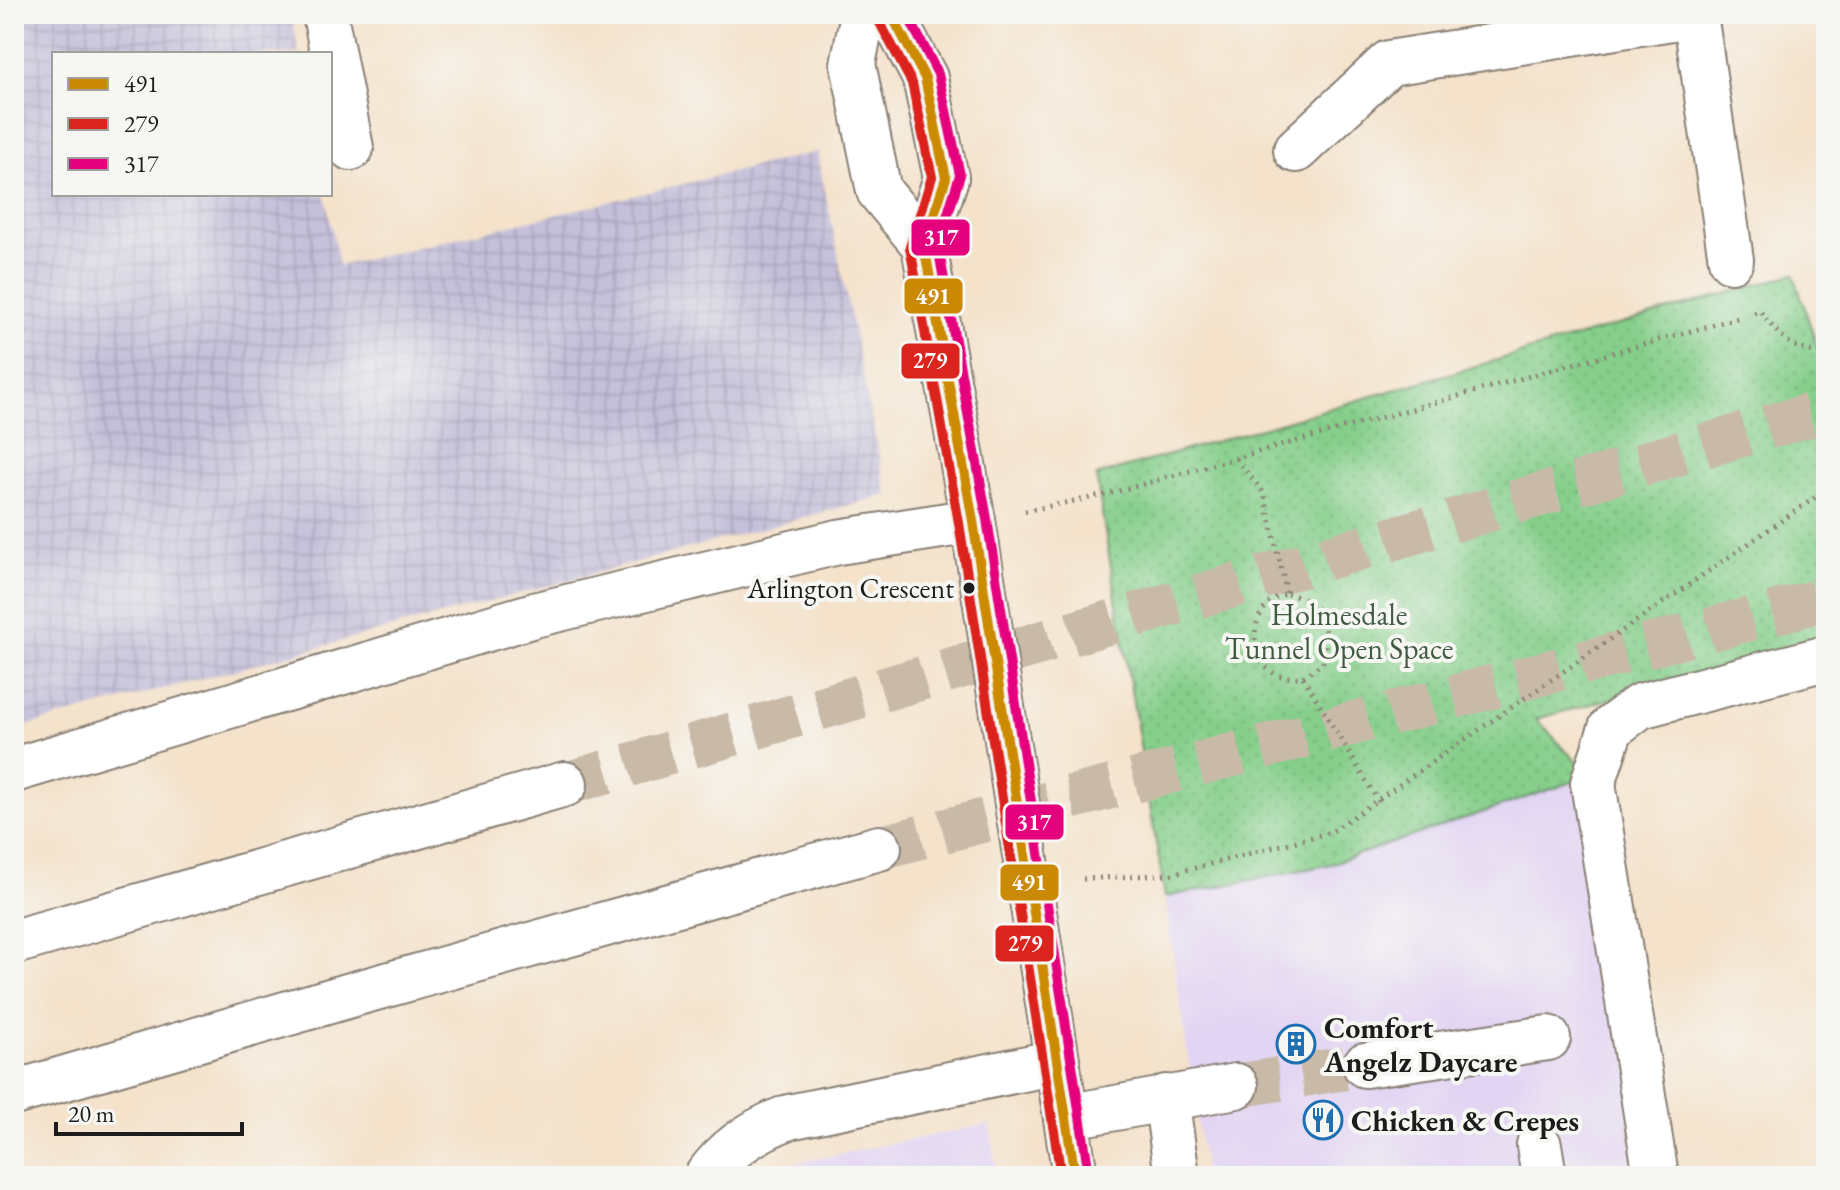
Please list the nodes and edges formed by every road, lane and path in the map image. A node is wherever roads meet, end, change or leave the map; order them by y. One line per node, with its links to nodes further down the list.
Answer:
1 (325, 14): 5 (main road)
2 (863, 14): 7 (main road)
3 (891, 14): 7 (main road)
4 (1696, 14): 6 (main road); 8 (main road)
5 (351, 148)
6 (1296, 150)
7 (924, 245): 12 (main road)
8 (1731, 260)
9 (1826, 351): 10 (path)
10 (1236, 459): 12 (path); 13 (path)
11 (1826, 490): 18 (path)
12 (973, 521): 16 (main road); 20 (main road)
13 (1287, 594): 15 (path); 15 (path)
14 (1826, 658): 32 (main road)
15 (1303, 677): 18 (path)
16 (14, 770)
17 (565, 784): 21 (main road)
18 (1379, 802): 20 (path)
19 (879, 848): 26 (main road)
20 (1029, 882): 23 (main road)
21 (14, 942)
22 (1548, 1038): 24 (main road)
23 (1057, 1062): 28 (main road); 30 (main road)
24 (1365, 1065)
25 (1236, 1086): 27 (main road)
26 (14, 1093)
27 (1166, 1097): 28 (main road); 31 (main road)
28 (1066, 1117): 29 (main road)
29 (1067, 1172)
30 (707, 1176)
31 (1177, 1176)
32 (1656, 1176)

